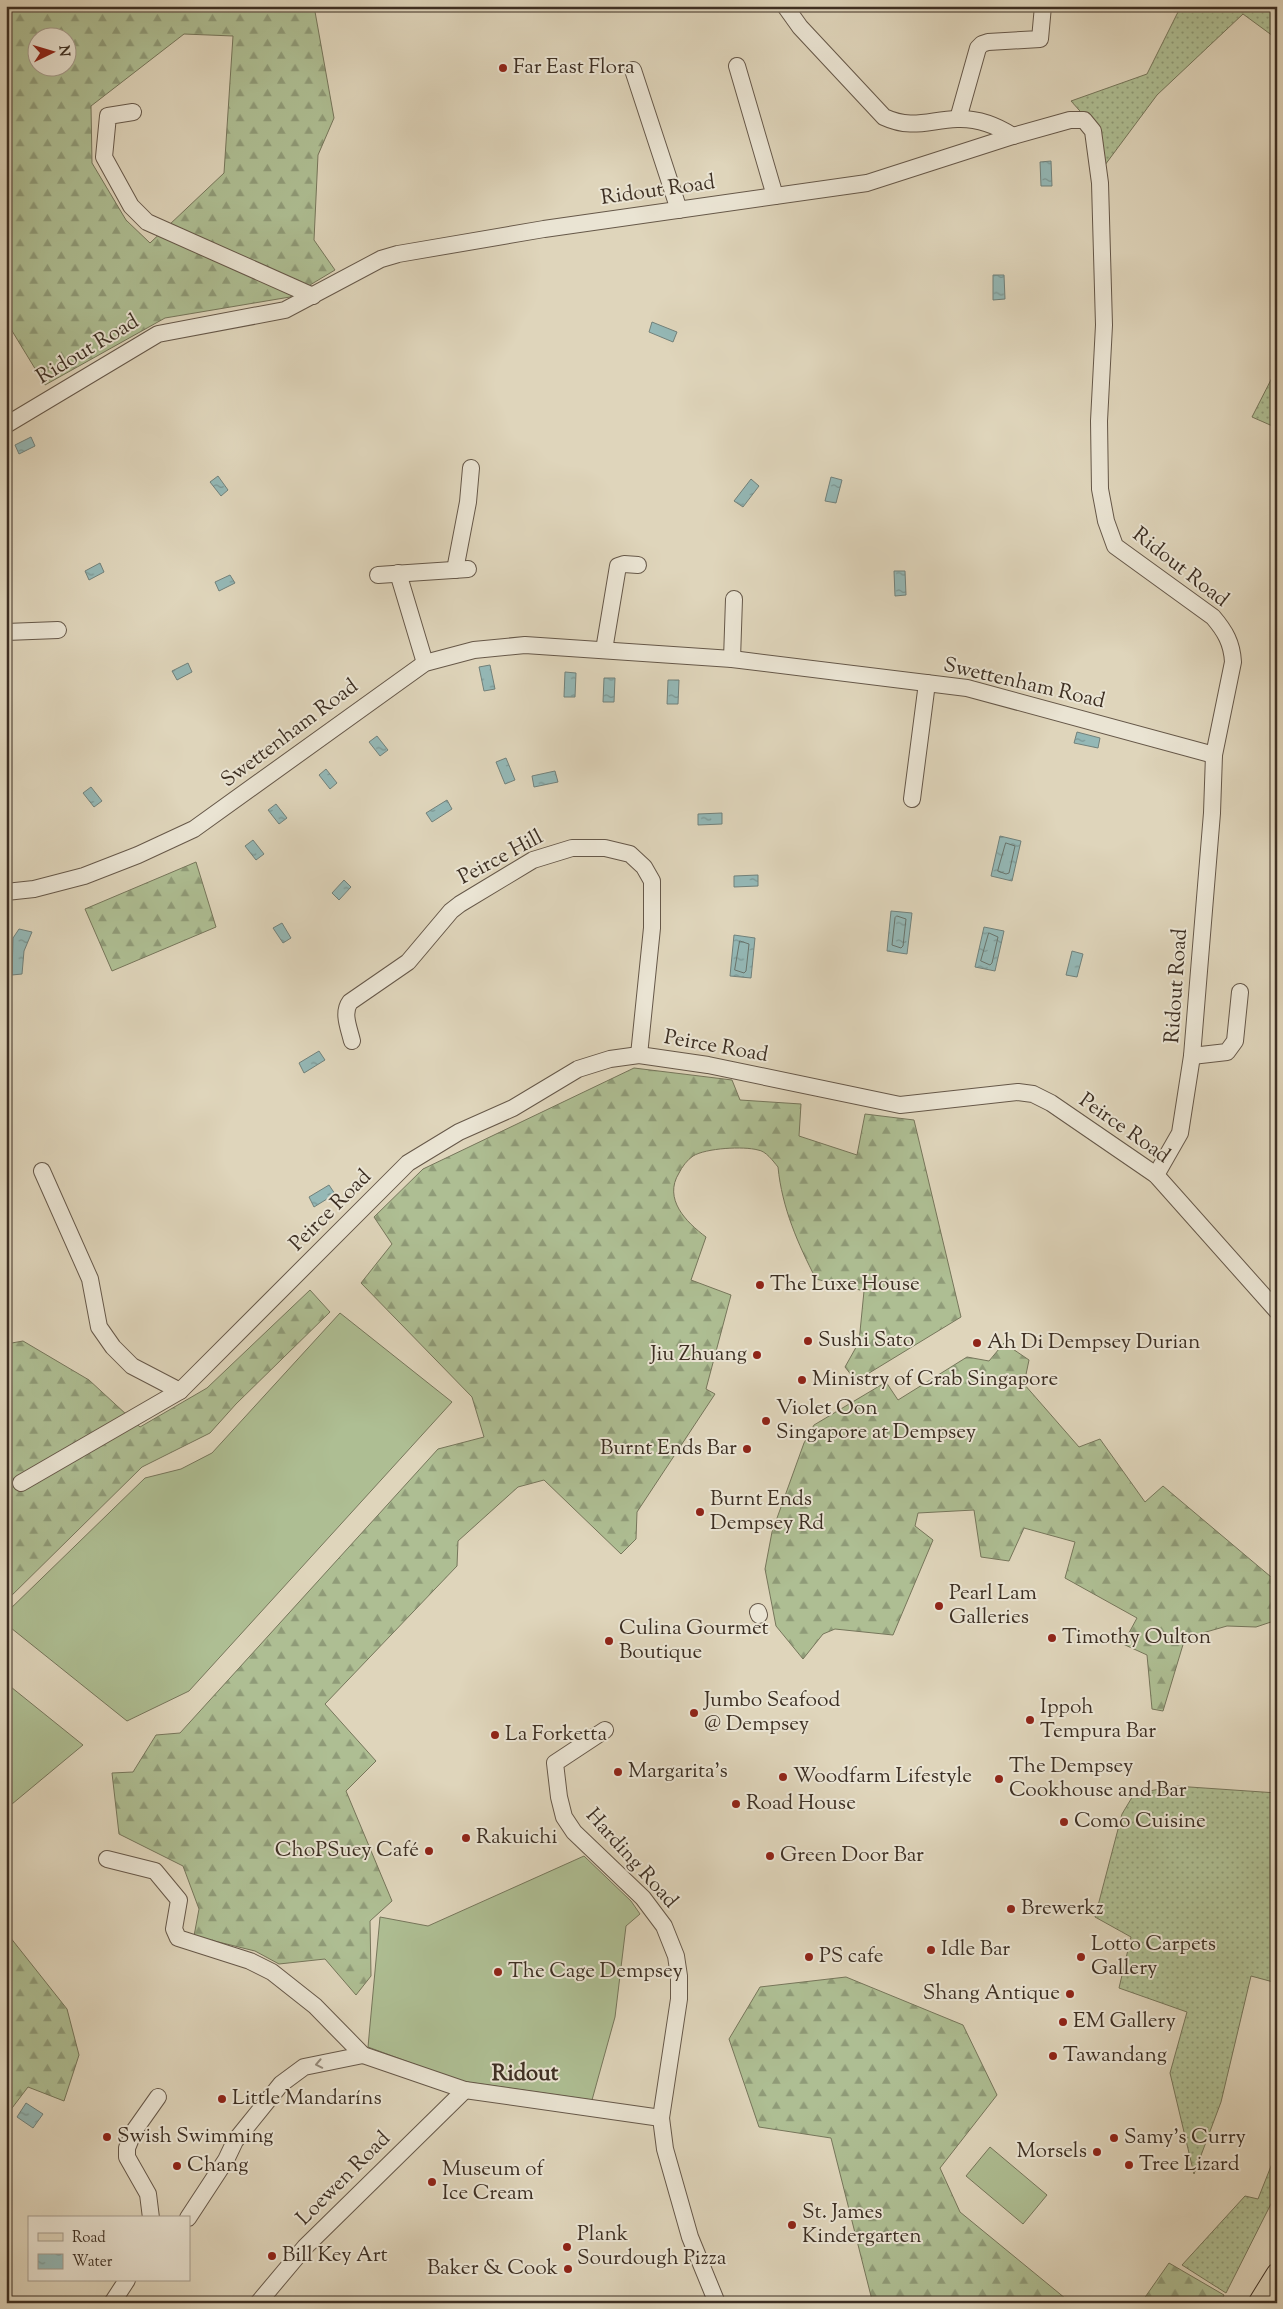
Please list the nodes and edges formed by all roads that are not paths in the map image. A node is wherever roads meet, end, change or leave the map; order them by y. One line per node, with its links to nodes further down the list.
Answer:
1 (785, 6): 6 (street)
2 (1043, 6): 6 (street)
3 (737, 66): 8 (street)
4 (634, 70): 9 (street)
5 (133, 112): 10 (street)
6 (958, 119): 7 (street)
7 (1013, 136): 8 (street, Ridout Road); 23 (street, Ridout Road)
8 (775, 196): 9 (street, Ridout Road)
9 (679, 210): 10 (street, Ridout Road)
10 (312, 296): 11 (street, Ridout Road)
11 (6, 425)
12 (471, 468): 14 (street)
13 (638, 565): 19 (street)
14 (398, 573): 15 (street); 21 (street)
15 (378, 575)
16 (734, 599): 20 (street)
17 (58, 630): 18 (street)
18 (6, 632)
19 (604, 650): 20 (street, Swettenham Road); 21 (street, Swettenham Road)
20 (732, 659): 22 (street, Swettenham Road)
21 (425, 663): 25 (street, Swettenham Road)
22 (927, 683): 23 (street, Swettenham Road); 24 (street)
23 (1214, 755): 29 (street, Ridout Road)
24 (912, 798)
25 (6, 892)
26 (1240, 992): 29 (street)
27 (352, 1040): 28 (street, Peirce Hill)
28 (639, 1055): 31 (street, Peirce Road); 33 (street, Peirce Road)
29 (1192, 1056): 31 (street, Ridout Road)
30 (42, 1170): 33 (street)
31 (1156, 1175): 32 (street, Peirce Road)
32 (1277, 1311)
33 (180, 1392): 34 (street, Peirce Road)
34 (21, 1483)
35 (605, 1730): 40 (street, Harding Road)
36 (107, 1859): 37 (street)
37 (363, 2055): 38 (street); 42 (street, one-way to 42)
38 (466, 2090): 40 (street); 46 (street, Loewen Road)
39 (158, 2097): 41 (street)
40 (661, 2118): 47 (street, Harding Road)
41 (151, 2216)
42 (189, 2216)
43 (1277, 2274): 48 (main road)
44 (127, 2282): 45 (street)
45 (112, 2303)
46 (258, 2303)
47 (717, 2303)
48 (1259, 2303)

